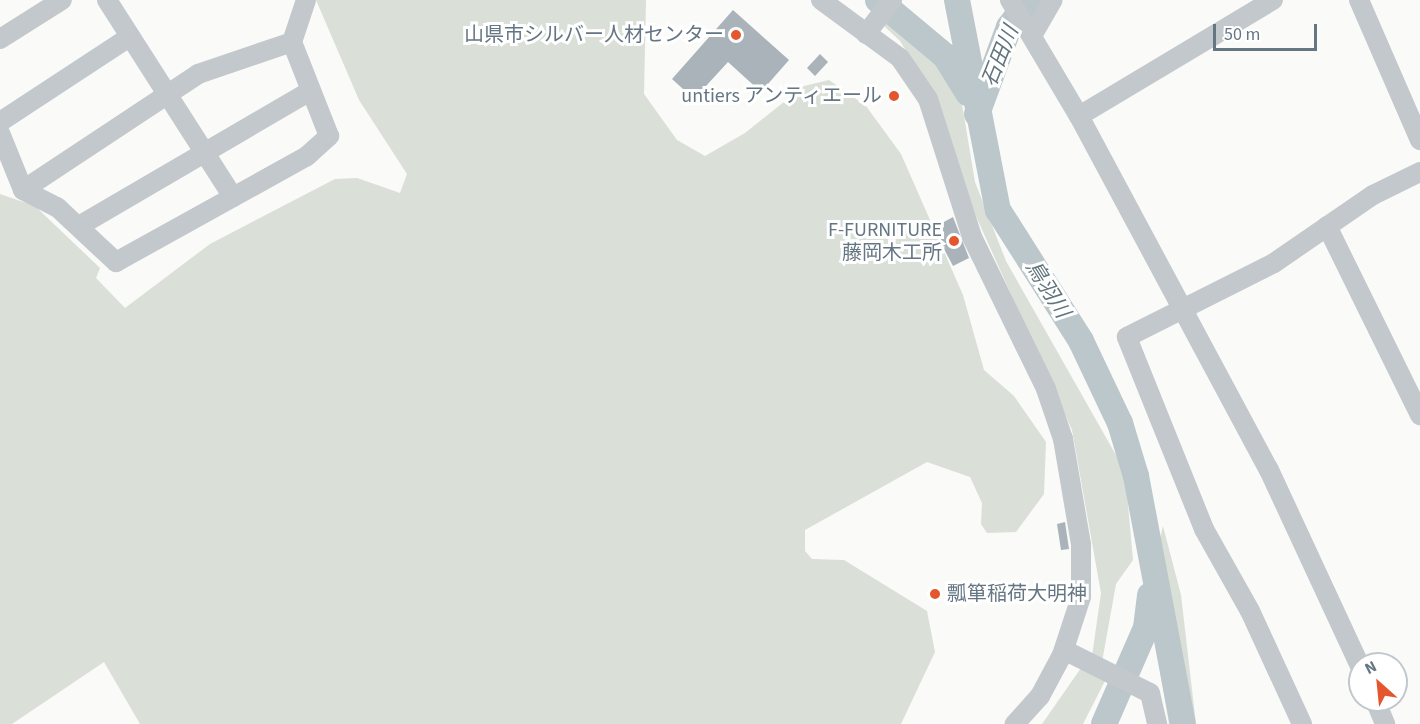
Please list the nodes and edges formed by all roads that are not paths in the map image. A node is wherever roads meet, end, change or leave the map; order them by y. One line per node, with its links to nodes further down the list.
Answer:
1 (62, 0): 13 (street)
2 (108, 0): 12 (street)
3 (306, 0): 14 (street)
4 (821, 0): 10 (street)
5 (892, 0): 10 (street)
6 (1010, 0): 11 (street)
7 (1053, 0): 11 (street)
8 (1273, 0): 17 (street)
9 (1359, 0): 20 (street)
10 (868, 31): 29 (street)
11 (1030, 31): 17 (street)
12 (128, 38): 16 (street); 18 (street)
13 (0, 39)
14 (292, 42): 15 (street); 16 (street)
15 (310, 91): 21 (street); 24 (street)
16 (166, 96): 21 (street); 23 (street)
17 (1079, 116): 27 (street)
18 (0, 123)
19 (0, 133): 23 (street)
20 (1420, 140)
21 (203, 152): 24 (street); 25 (street)
22 (1420, 172): 26 (street)
23 (23, 190): 25 (street)
24 (233, 196): 25 (street)
25 (79, 226)
26 (1327, 226): 27 (street); 28 (street)
27 (1181, 310): 30 (street); 33 (street)
28 (1420, 415)
29 (1064, 650): 31 (street); 32 (street)
30 (1354, 652)
31 (1015, 724)
32 (1157, 724)
33 (1302, 724)

